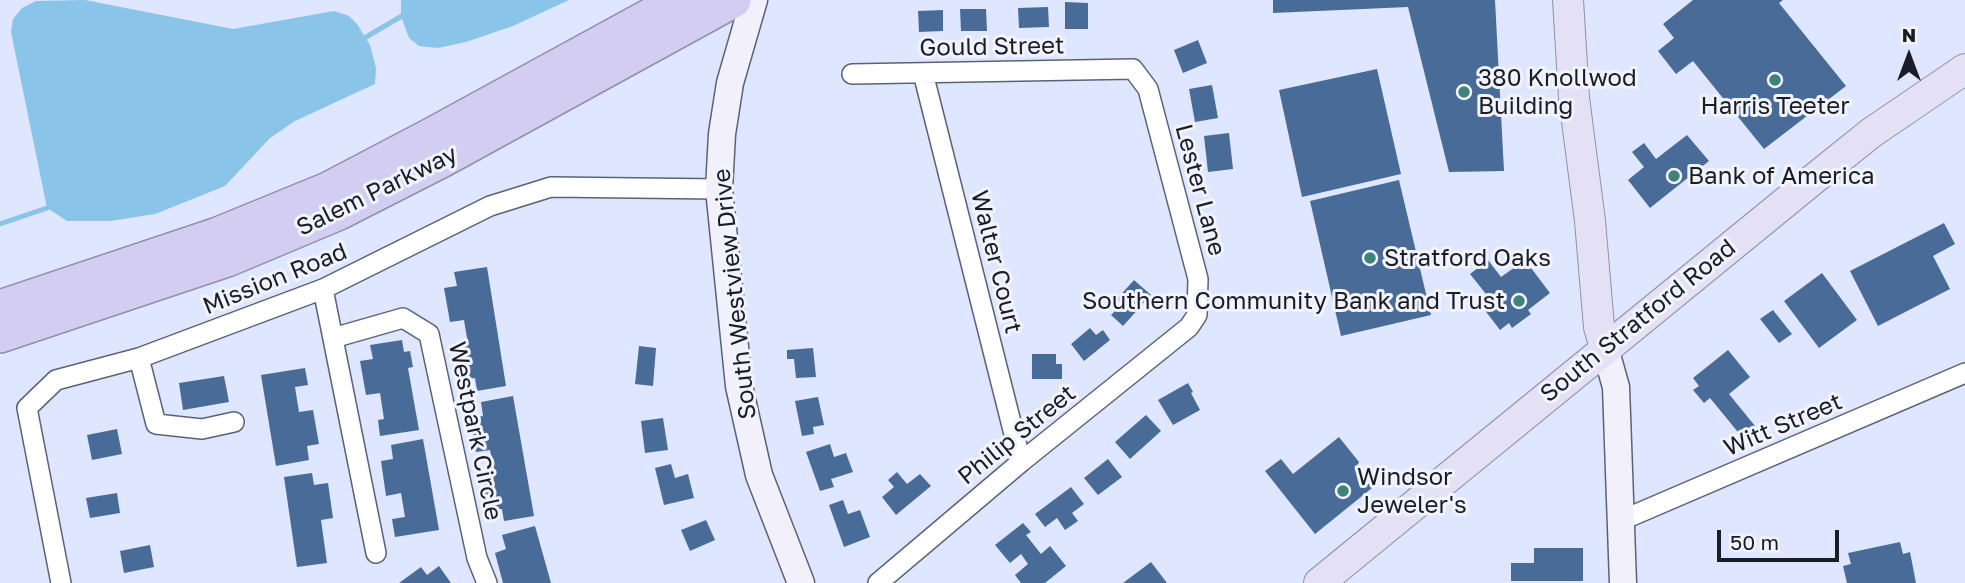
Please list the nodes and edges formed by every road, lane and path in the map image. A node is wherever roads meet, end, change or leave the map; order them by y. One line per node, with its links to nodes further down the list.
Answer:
1 (680, 0): 11 (highway, Salem Parkway)
2 (733, 0): 13 (highway, Salem Parkway)
3 (754, 0): 9 (street, South Westview Drive)
4 (1568, 0): 15 (main road)
5 (1133, 69): 7 (street, Gould Street); 12 (street, Lester Lane)
6 (1965, 69): 15 (main road, South Stratford Road)
7 (923, 73): 8 (street, Gould Street); 19 (street, Walter Court)
8 (852, 74)
9 (719, 189): 10 (street, Mission Road); 24 (street, South Westview Drive)
10 (323, 289): 14 (street); 16 (street, Mission Road)
11 (0, 308)
12 (1189, 327): 19 (street, Philip Street)
13 (0, 335)
14 (333, 338): 21 (street); 23 (street, Westpark Circle)
15 (1605, 348): 20 (street); 26 (main road, South Stratford Road)
16 (139, 358): 18 (street); 22 (street, Mission Road)
17 (1965, 373): 20 (street, Witt Street)
18 (234, 422)
19 (1021, 462): 25 (street, Philip Street)
20 (1620, 522): 27 (street)
21 (376, 553)
22 (61, 583)
23 (487, 583)
24 (801, 583)
25 (878, 583)
26 (1319, 583)
27 (1623, 583)

